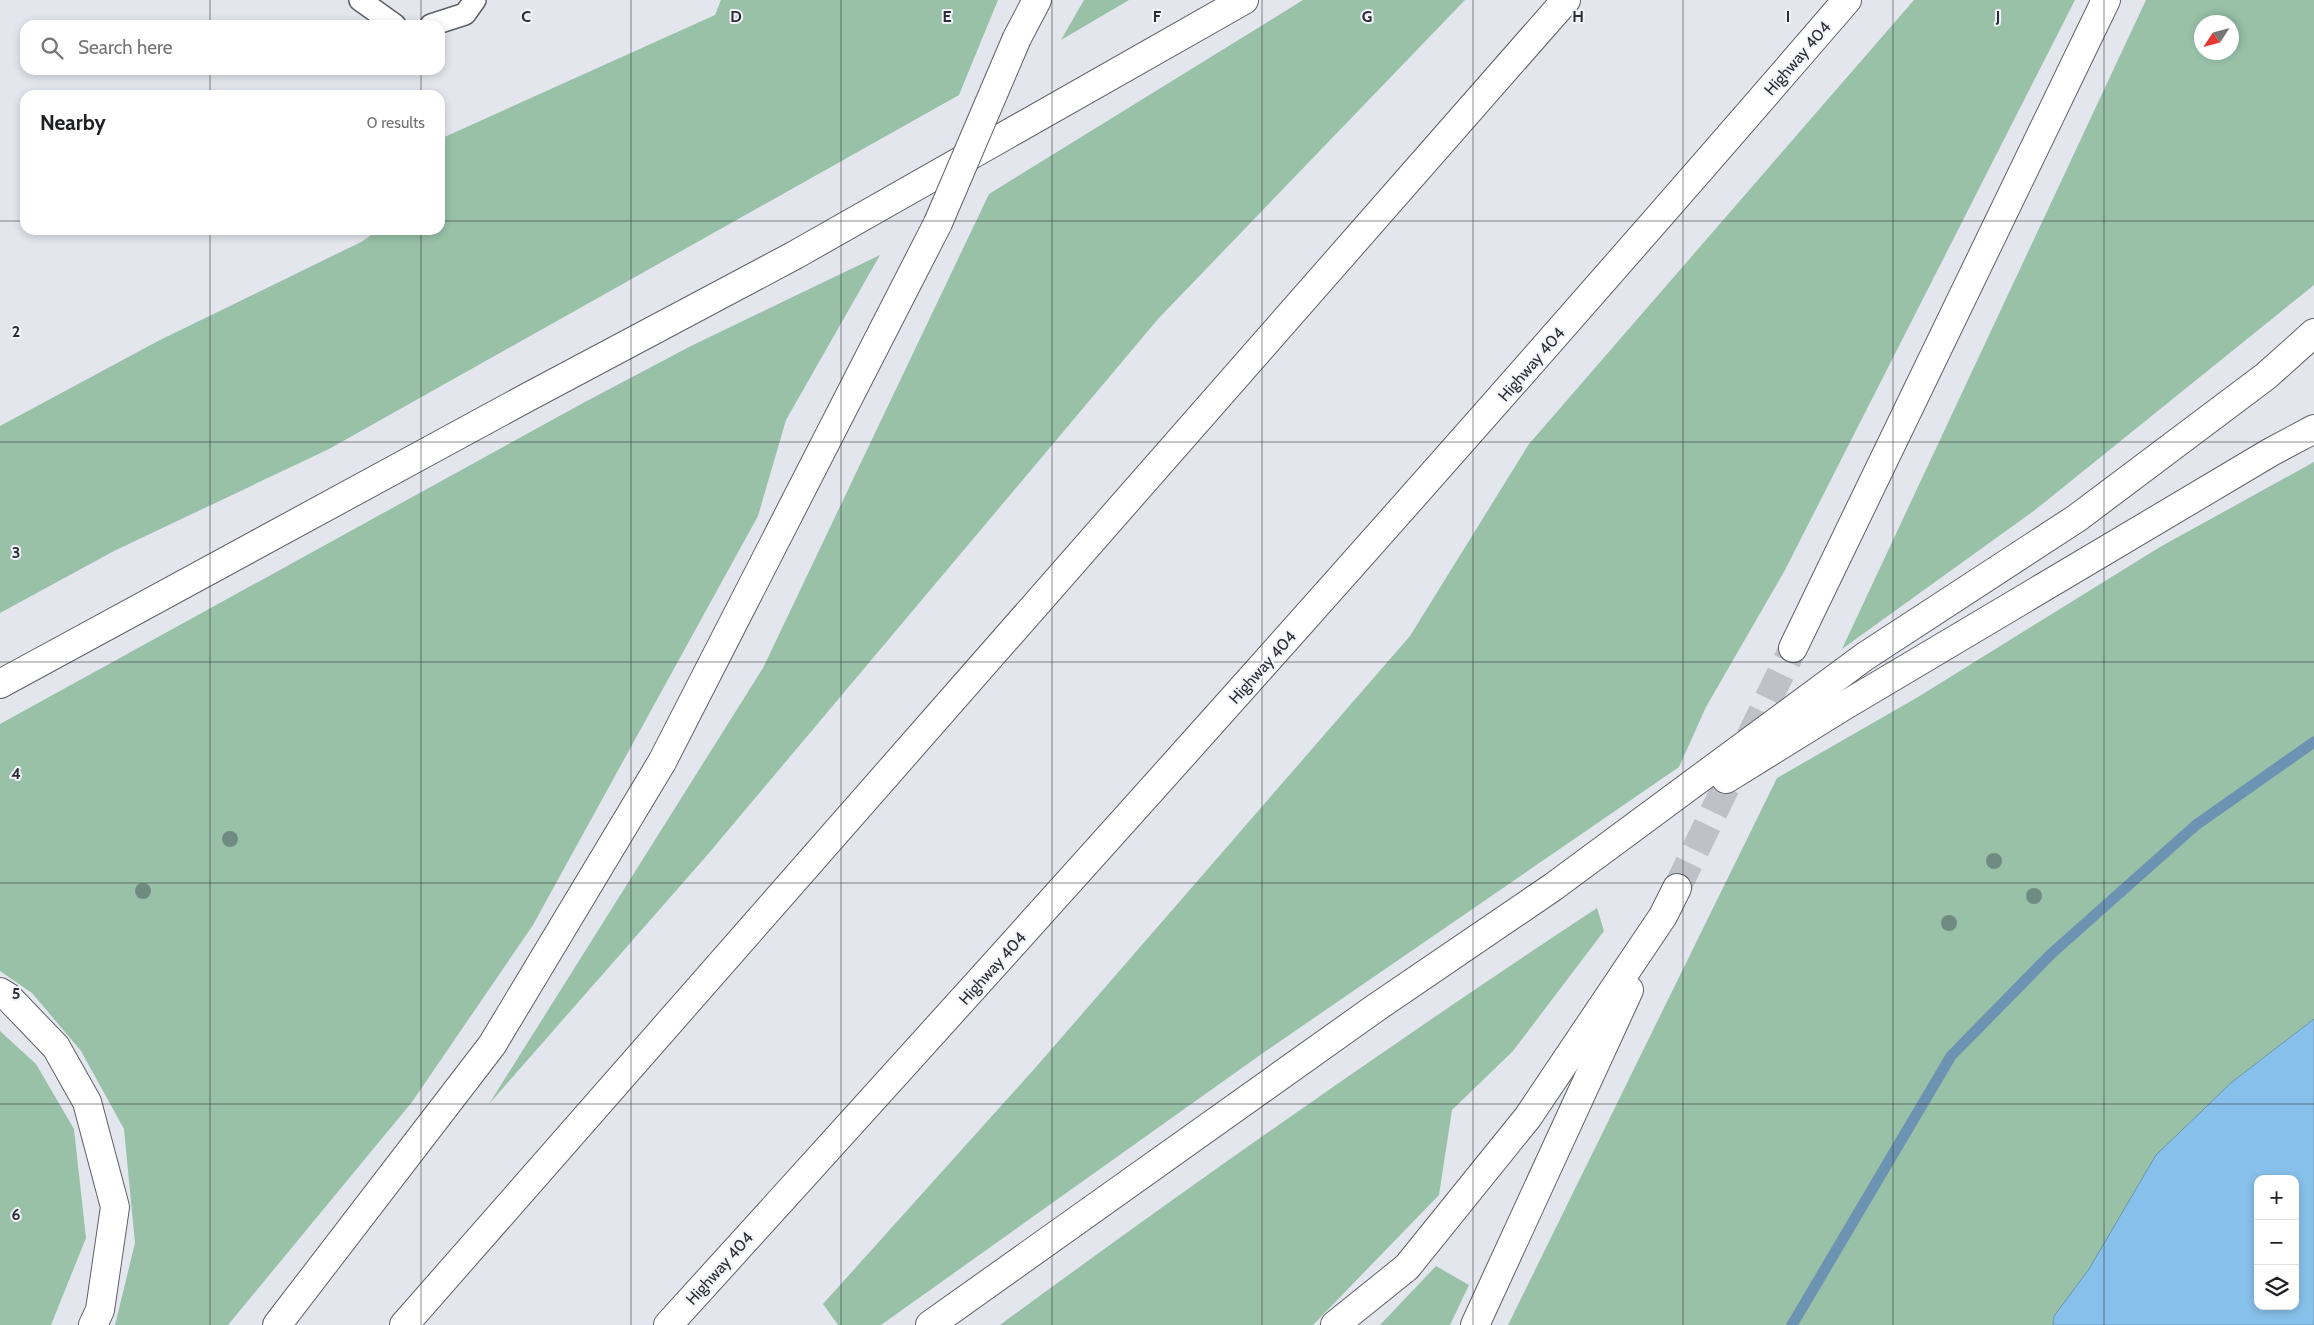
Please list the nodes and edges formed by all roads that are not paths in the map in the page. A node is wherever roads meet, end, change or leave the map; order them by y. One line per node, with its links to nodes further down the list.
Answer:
1 (360, 0): 9 (lane)
2 (475, 0): 10 (lane)
3 (1033, 0): 11 (highway)
4 (1037, 0): 11 (highway)
5 (1244, 0): 15 (highway)
6 (1566, 0): 22 (highway)
7 (1847, 0): 23 (highway, Highway 404)
8 (2106, 0): 14 (highway)
9 (388, 20)
10 (445, 20)
11 (1017, 38): 21 (highway, bridge)
12 (2314, 333): 16 (highway)
13 (2314, 429): 16 (highway)
14 (1793, 648)
15 (0, 684)
16 (1553, 887): 24 (highway)
17 (1677, 888): 18 (highway)
18 (1663, 916): 25 (highway); 26 (highway)
19 (0, 992): 20 (highway)
20 (93, 1325)
21 (277, 1325)
22 (404, 1325)
23 (668, 1325)
24 (930, 1325)
25 (1335, 1325)
26 (1475, 1325)

